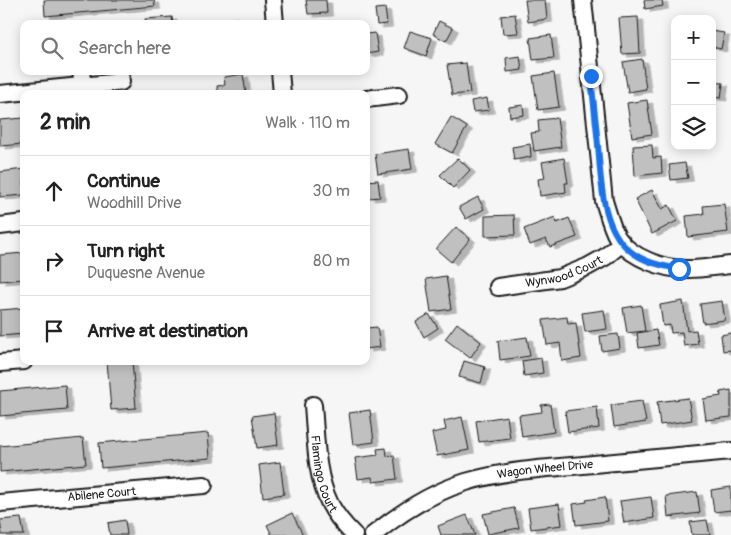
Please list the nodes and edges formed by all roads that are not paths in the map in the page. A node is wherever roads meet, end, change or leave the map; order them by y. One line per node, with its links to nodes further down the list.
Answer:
1 (273, 0): 3 (street)
2 (584, 0): 15 (street)
3 (275, 20)
4 (120, 75): 6 (street)
5 (280, 75): 9 (street)
6 (82, 79): 8 (street)
7 (20, 90): 10 (street)
8 (22, 90)
9 (282, 90)
10 (0, 94)
11 (399, 95): 12 (street)
12 (370, 99)
13 (20, 224): 14 (street)
14 (0, 226)
15 (622, 243): 16 (street); 17 (street, Wynwood Court)
16 (731, 265)
17 (498, 286)
18 (20, 361): 19 (street)
19 (0, 363)
20 (313, 405): 24 (street, Flamingo Court)
21 (731, 451): 25 (street, Wagon Wheel Drive)
22 (204, 485): 23 (street, Abilene Court)
23 (0, 503)
24 (354, 535)
25 (373, 535)

